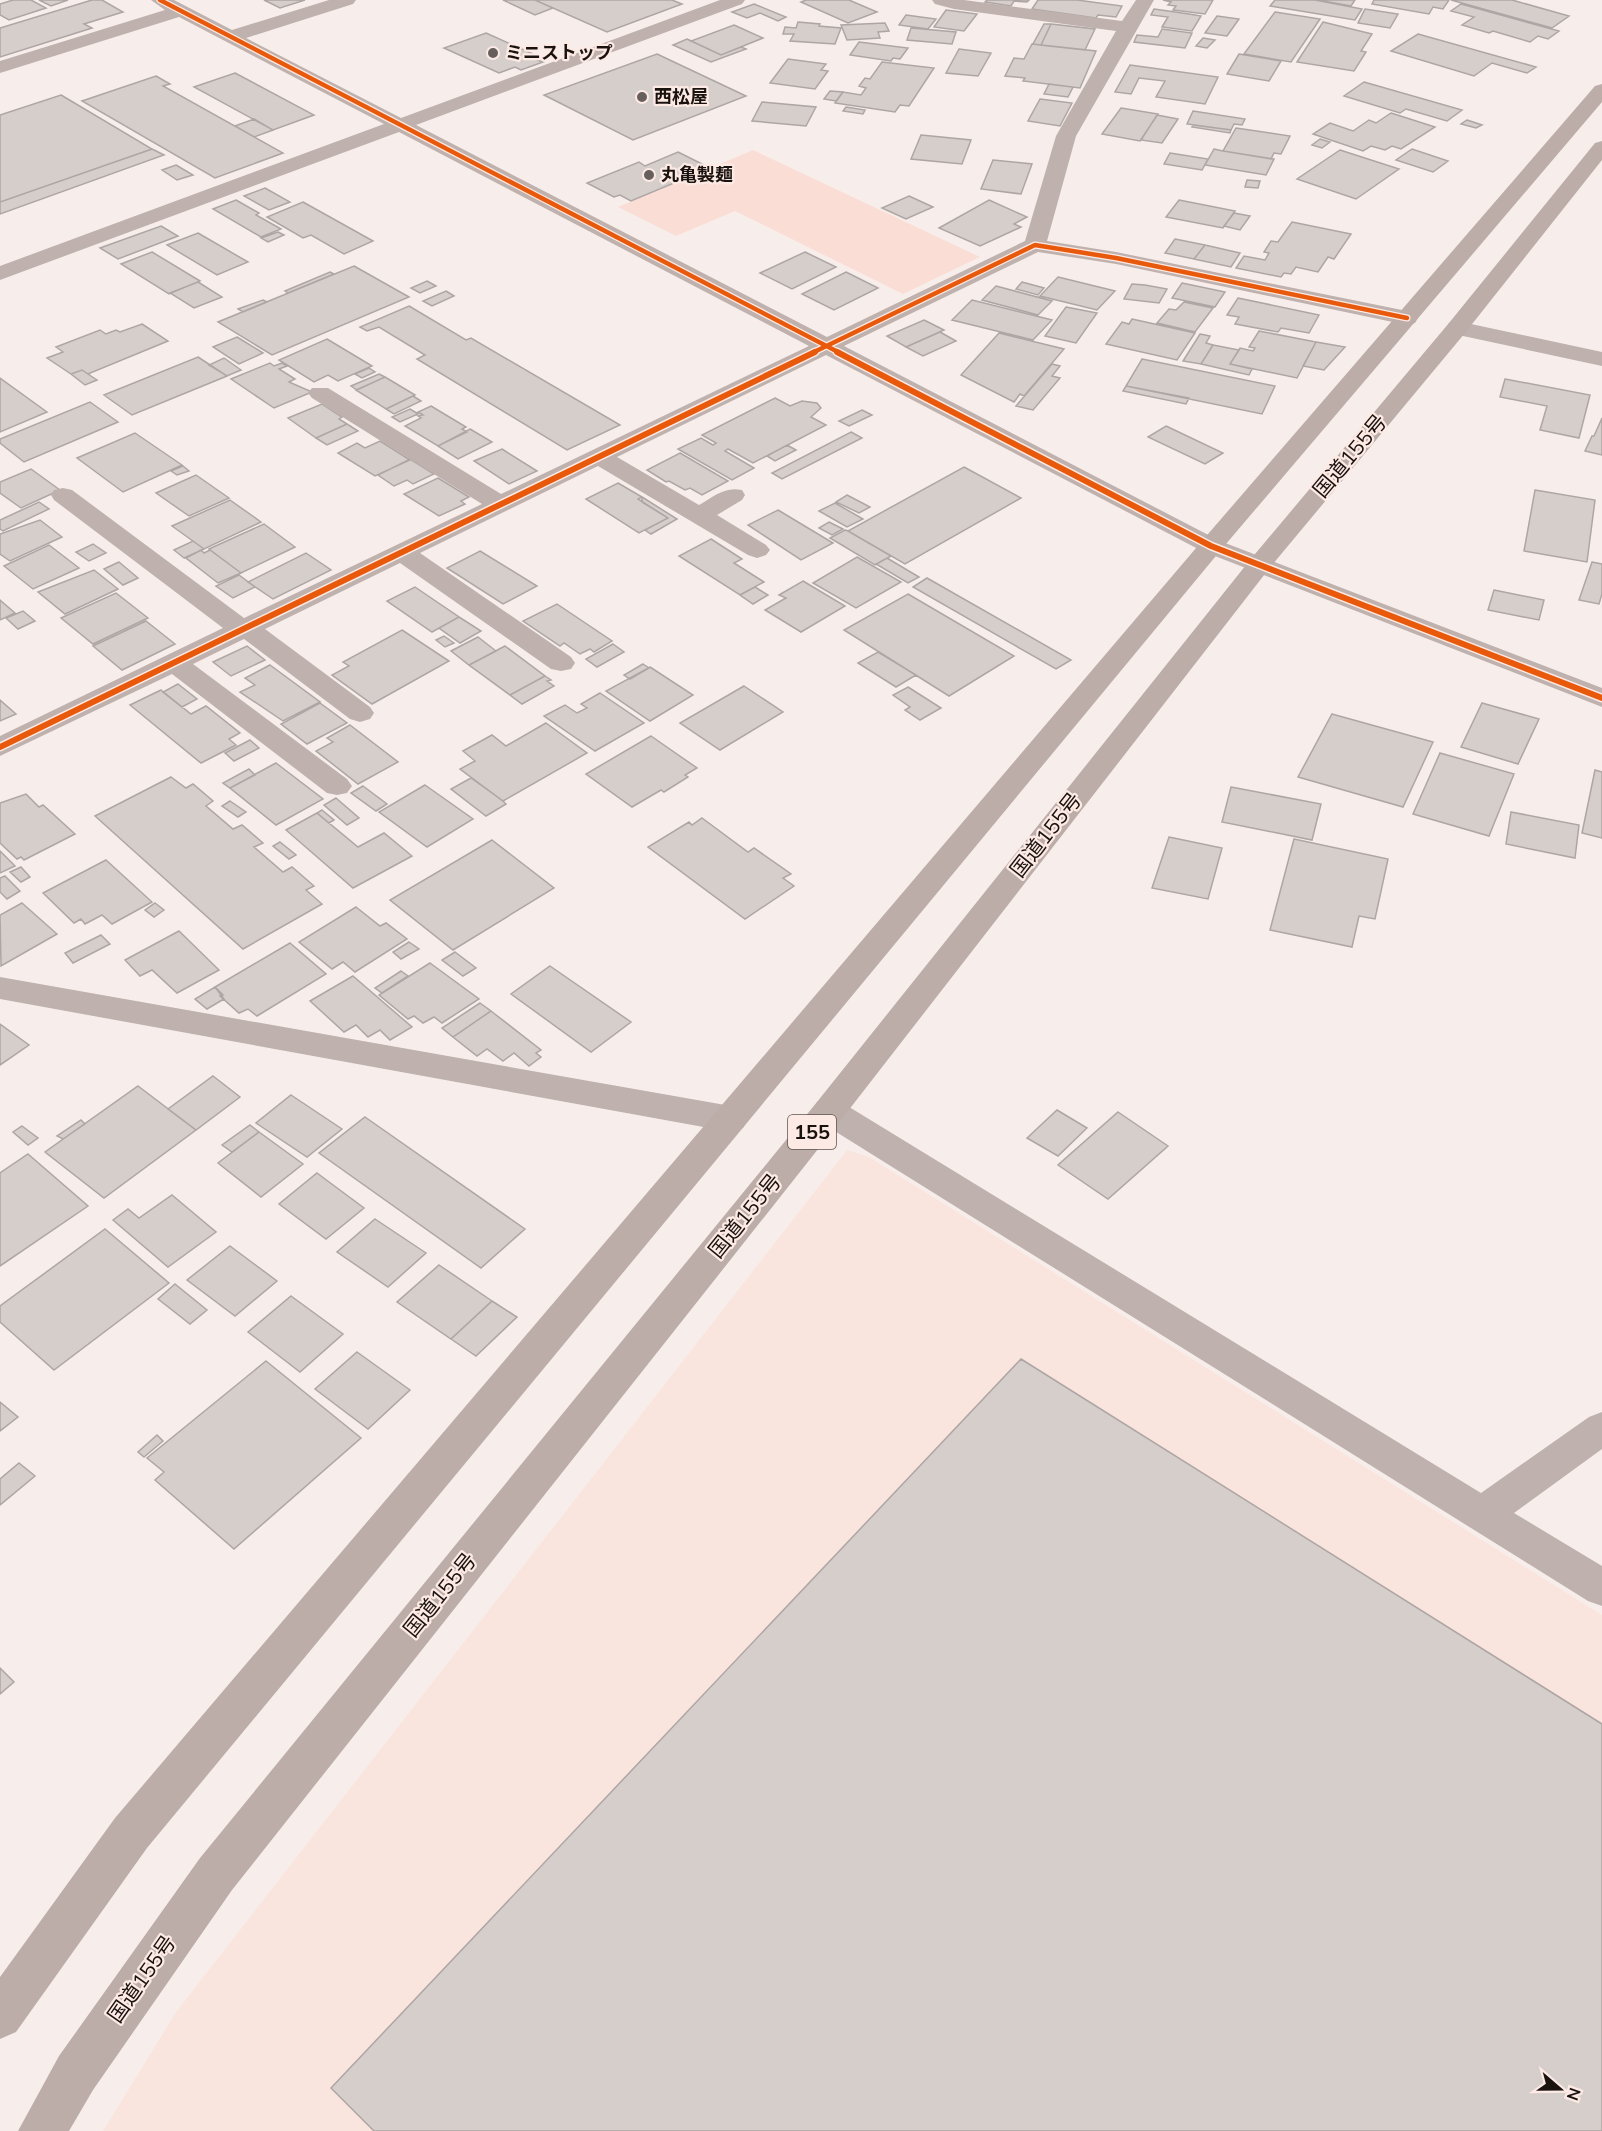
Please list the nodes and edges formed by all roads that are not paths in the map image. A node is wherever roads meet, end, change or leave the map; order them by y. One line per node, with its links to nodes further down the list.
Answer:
1 (347, 0): 7 (street)
2 (736, 0): 10 (street)
3 (941, 0): 6 (street)
4 (1145, 0): 6 (street)
5 (170, 5): 7 (street); 8 (street)
6 (1127, 27): 12 (street)
7 (229, 37): 10 (street)
8 (0, 67)
9 (1602, 90): 14 (highway)
10 (400, 125): 13 (street); 16 (street)
11 (1602, 147): 15 (highway, 国道155号 / 155)
12 (1035, 245): 14 (street); 16 (street)
13 (0, 273)
14 (1407, 318): 24 (highway)
15 (1457, 328): 17 (street); 27 (highway, 国道155号 / 155)
16 (828, 347): 19 (street); 24 (street)
17 (1602, 359)
18 (320, 393): 22 (street)
19 (600, 457): 22 (street); 23 (street)
20 (63, 495): 28 (street)
21 (733, 495): 23 (street)
22 (501, 505): 26 (street)
23 (698, 516): 25 (street)
24 (1211, 546): 27 (street); 37 (highway)
25 (757, 550)
26 (402, 553): 28 (street); 30 (street)
27 (1259, 565): 31 (street); 36 (highway, 国道155号 / 155)
28 (245, 629): 29 (street); 32 (street)
29 (175, 663): 33 (street); 34 (street)
30 (561, 663)
31 (1600, 693)
32 (360, 713)
33 (0, 747)
34 (337, 786)
35 (0, 988): 37 (street)
36 (829, 1111): 39 (street); 42 (highway, 国道155号 / 155)
37 (731, 1119): 41 (highway)
38 (1602, 1428): 39 (street)
39 (1482, 1514): 40 (street)
40 (1602, 1588)
41 (0, 2016)
42 (42, 2131)

